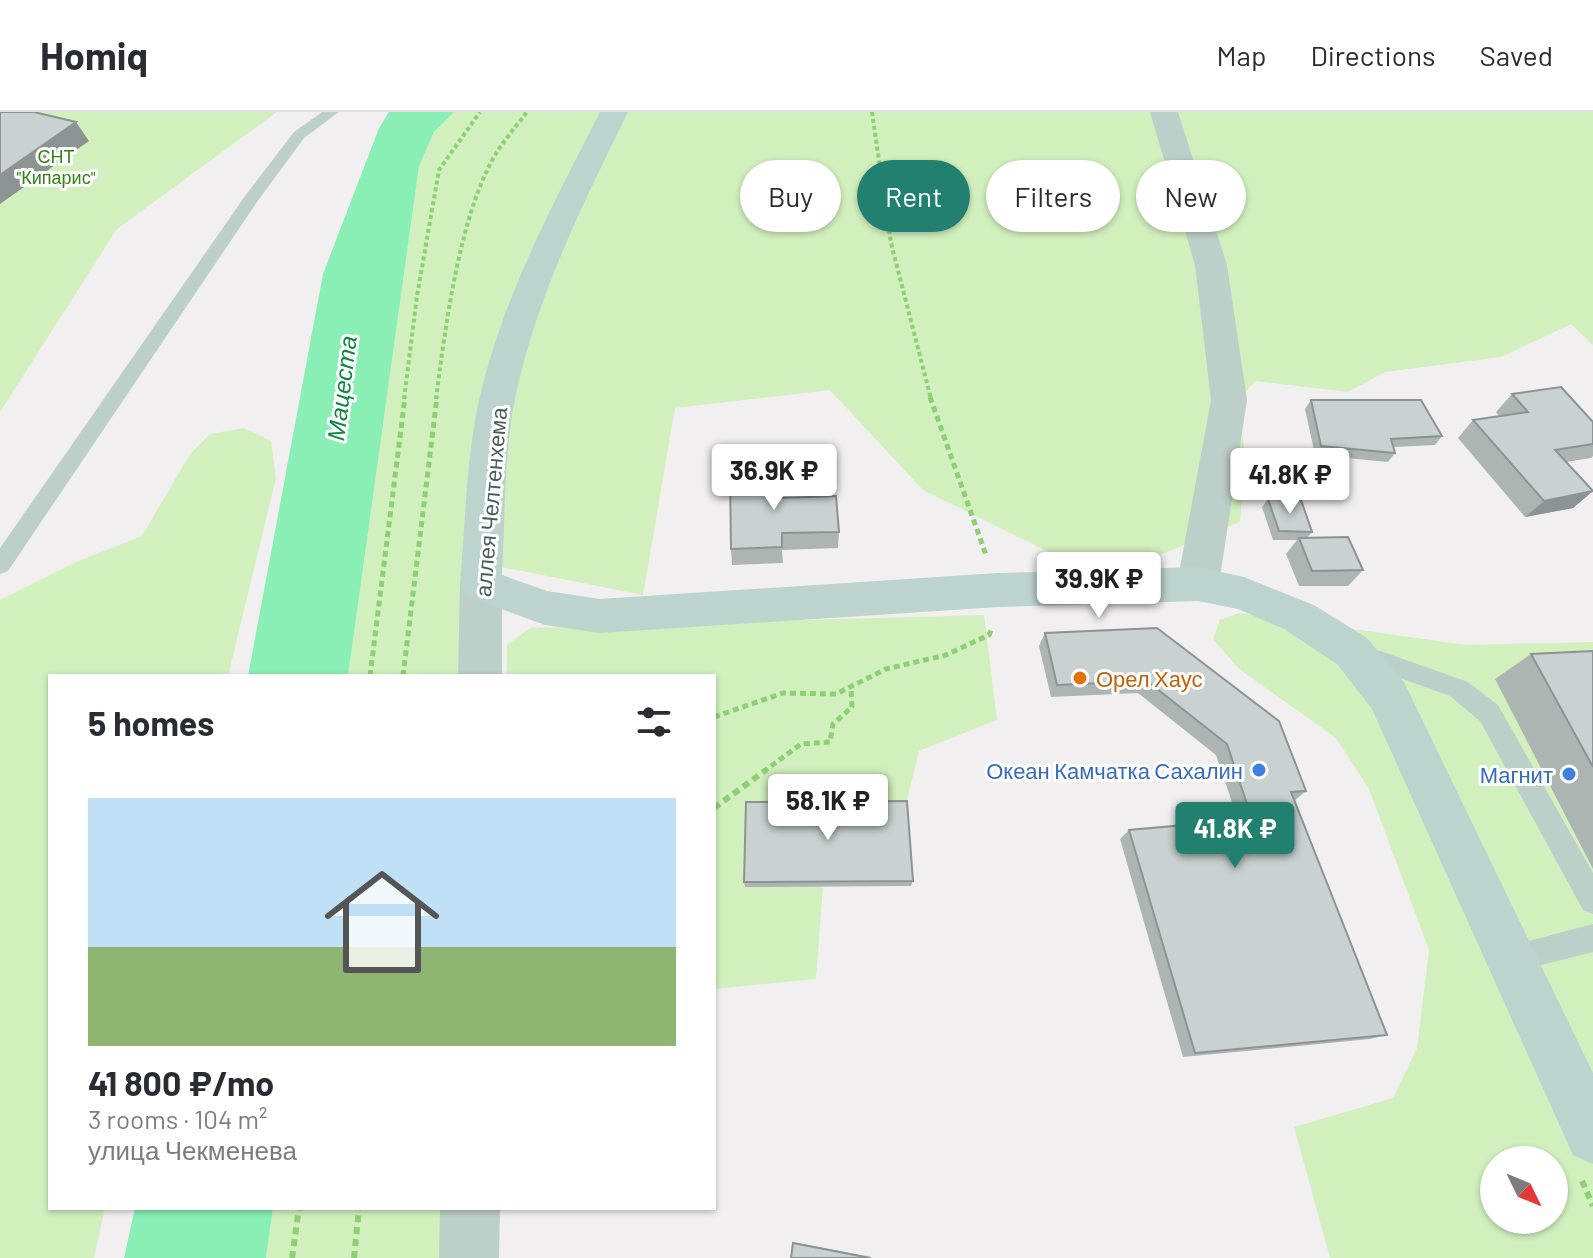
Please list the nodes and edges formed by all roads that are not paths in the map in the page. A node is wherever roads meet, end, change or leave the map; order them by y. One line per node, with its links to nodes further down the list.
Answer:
1 (332, 112): 4 (lane)
2 (614, 112): 5 (main road, аллея Челтенхема)
3 (1164, 112): 6 (street)
4 (0, 565)
5 (481, 584): 6 (main road); 8 (street, аллея Челтенхема)
6 (1198, 584): 7 (main road)
7 (1352, 651): 9 (lane); 11 (main road)
8 (480, 674)
9 (1593, 900)
10 (1593, 938): 11 (lane)
11 (1509, 959): 12 (main road)
12 (1587, 1156)
13 (470, 1210): 14 (street)
14 (469, 1258)

